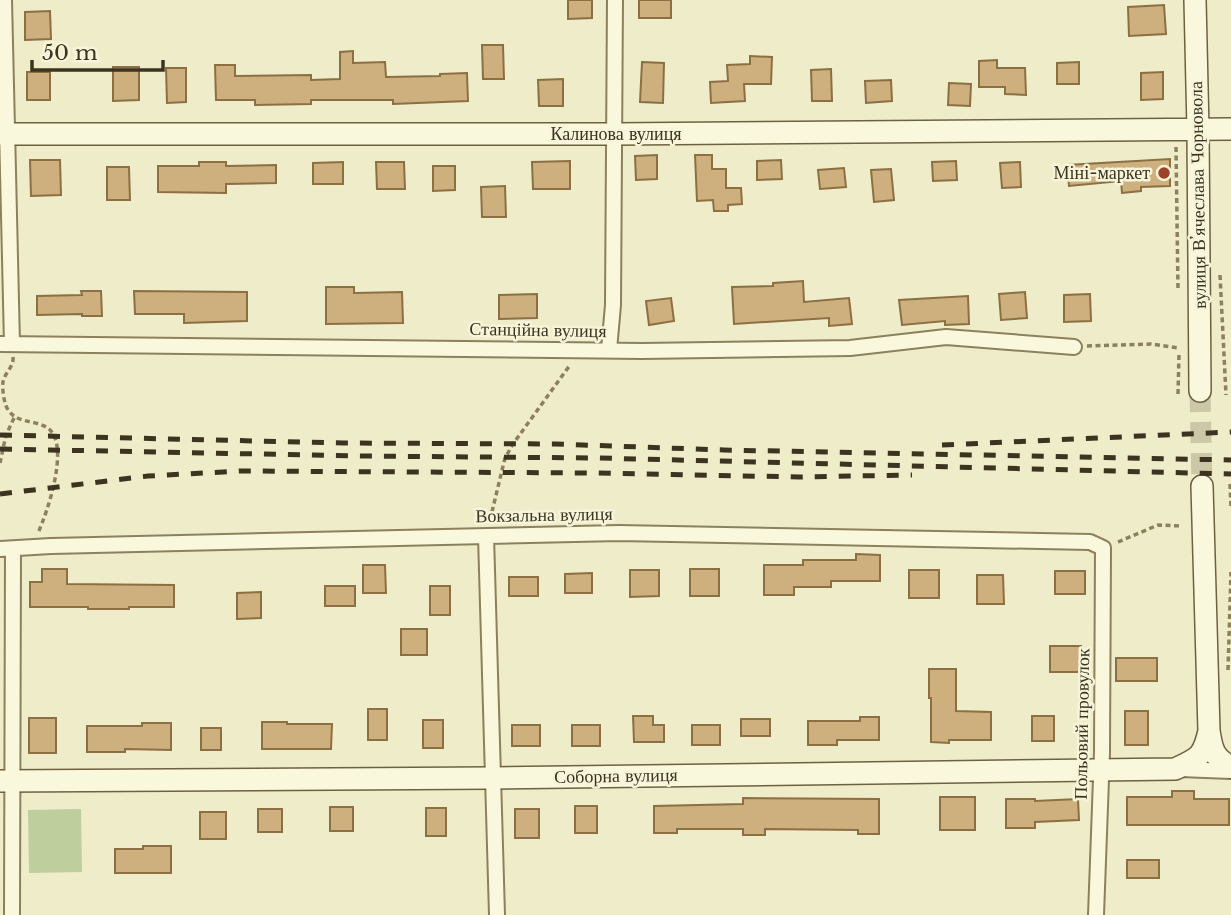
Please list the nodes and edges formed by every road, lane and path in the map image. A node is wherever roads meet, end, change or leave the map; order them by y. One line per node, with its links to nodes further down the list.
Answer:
1 (4, 0): 7 (street)
2 (615, 0): 8 (street)
3 (1195, 0): 5 (street, вулиця Вʼячеслава Чорновола)
4 (1176, 130): 5 (street, Калинова вулиця); 8 (street, Калинова вулиця); 10 (path)
5 (1198, 130): 6 (street, Калинова вулиця); 15 (street, вулиця Вʼячеслава Чорновола)
6 (1231, 130)
7 (3, 134): 8 (street, Калинова вулиця); 11 (street)
8 (614, 134): 14 (street)
9 (1220, 272): 17 (path)
10 (1178, 294)
11 (6, 344): 13 (street, Станційна вулиця); 18 (path)
12 (1074, 346): 14 (street, Станційна вулиця); 16 (path)
13 (582, 349): 14 (street, Станційна вулиця); 24 (path)
14 (609, 349)
15 (1200, 391)
16 (1178, 394)
17 (1226, 395)
18 (14, 418): 19 (path); 26 (path)
19 (0, 463)
20 (1230, 484): 22 (path)
21 (1202, 486): 30 (street)
22 (1231, 508)
23 (1182, 526): 25 (path)
24 (486, 536): 25 (street, Вокзальна вулиця); 26 (street, Вокзальна вулиця); 34 (street)
25 (1096, 545): 31 (street, Польовий провулок)
26 (30, 548): 27 (street, Вокзальна вулиця)
27 (6, 549): 35 (street)
28 (1231, 572): 29 (path)
29 (1228, 679)
30 (1209, 731): 32 (street); 33 (street)
31 (1101, 769): 32 (street, Соборна вулиця); 34 (street, Соборна вулиця); 38 (street, Польовий провулок)
32 (1175, 769): 33 (street, Соборна вулиця)
33 (1231, 769)
34 (493, 778): 35 (street, Соборна вулиця); 37 (street)
35 (6, 781): 36 (street)
36 (12, 915)
37 (497, 915)
38 (1096, 915)

